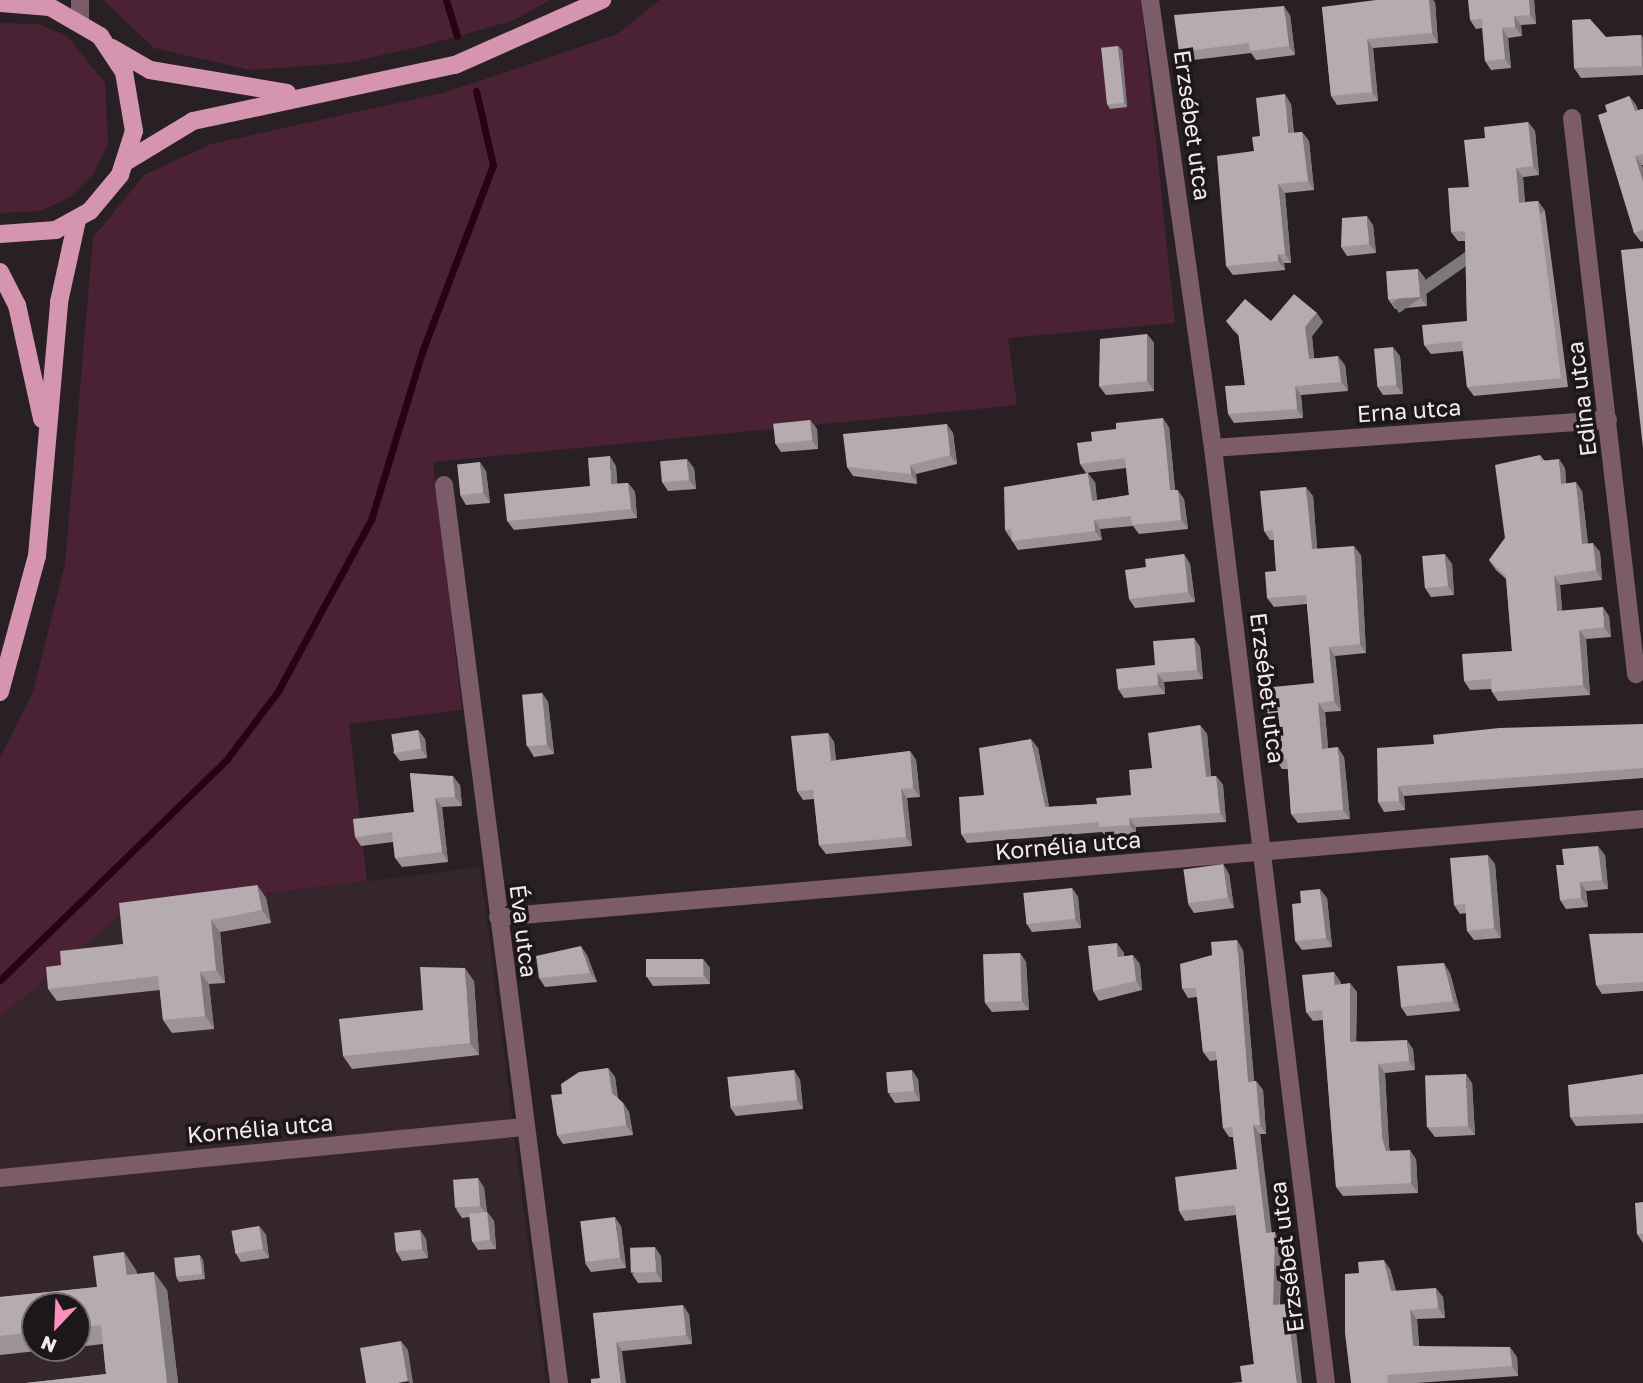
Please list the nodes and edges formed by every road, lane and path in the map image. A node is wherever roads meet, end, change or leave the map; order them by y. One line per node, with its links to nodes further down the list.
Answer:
1 (80, 0): 5 (street)
2 (602, 0): 7 (main road)
3 (1150, 0): 15 (street, Erzsébet utca)
4 (0, 3): 5 (main road)
5 (80, 20): 6 (main road)
6 (109, 46): 7 (main road); 9 (main road)
7 (297, 95): 9 (main road)
8 (1572, 118): 13 (street, Edina utca)
9 (127, 160): 10 (main road)
10 (77, 220): 11 (main road); 14 (main road)
11 (0, 234)
12 (0, 272): 14 (main road)
13 (1608, 420): 15 (street, Erna utca); 17 (street, Edina utca)
14 (46, 443): 18 (main road)
15 (1213, 448): 20 (street, Erzsébet utca)
16 (444, 485): 21 (street, Éva utca)
17 (1636, 674)
18 (0, 692)
19 (1643, 819): 20 (street, Kornélia utca)
20 (1264, 853): 21 (street, Kornélia utca); 25 (street, Erzsébet utca)
21 (498, 916): 22 (street, Éva utca)
22 (524, 1127): 23 (street, Kornélia utca); 24 (street, Éva utca)
23 (0, 1178)
24 (559, 1383)
25 (1326, 1383)

